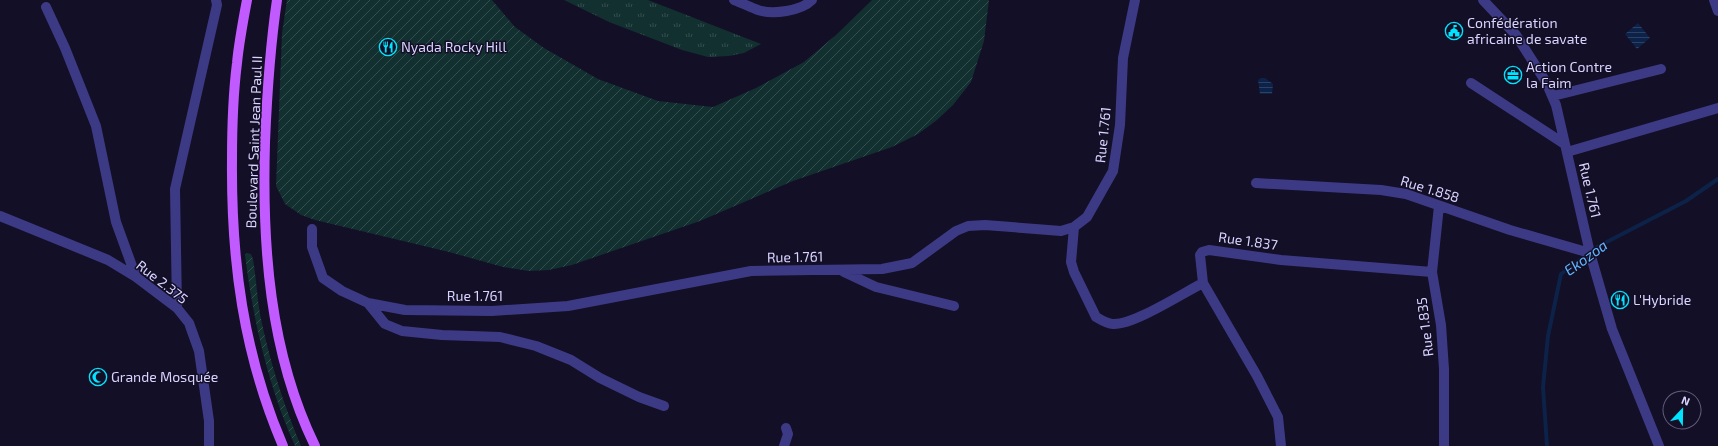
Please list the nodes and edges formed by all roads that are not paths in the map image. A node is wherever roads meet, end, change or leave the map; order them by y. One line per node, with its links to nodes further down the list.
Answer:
1 (216, 0): 30 (street)
2 (247, 0): 34 (main road, Boulevard Saint Jean Paul II)
3 (277, 0): 35 (main road, Boulevard Saint Jean Paul II)
4 (734, 0): 5 (street)
5 (812, 0)
6 (1135, 0): 21 (street, Rue 1.761)
7 (1483, 0): 12 (street, Rue 1.761)
8 (1493, 0): 12 (street)
9 (1714, 0): 11 (street)
10 (46, 7): 26 (street)
11 (1718, 11)
12 (1500, 19): 15 (street, Rue 1.761)
13 (1661, 69): 15 (street)
14 (1471, 83): 17 (street)
15 (1552, 96): 17 (street, Rue 1.761)
16 (1718, 108): 17 (street)
17 (1565, 147): 23 (street, Rue 1.761)
18 (1256, 183): 19 (street, Rue 1.858)
19 (1439, 206): 23 (street, Rue 1.858); 25 (street, Rue 1.835)
20 (0, 216): 26 (street, Rue 2.375)
21 (1074, 227): 24 (street, Rue 1.761); 27 (street)
22 (312, 229): 28 (street, Rue 1.761)
23 (1590, 253): 39 (street, Rue 1.761)
24 (842, 271): 28 (street, Rue 1.761); 29 (street)
25 (1432, 272): 27 (street, Rue 1.837); 38 (street, Rue 1.835)
26 (136, 277): 30 (street, Rue 2.375)
27 (1204, 283): 37 (street, Rue 1.837)
28 (368, 303): 31 (street)
29 (954, 306)
30 (176, 308): 33 (street, Rue 2.375)
31 (664, 406)
32 (786, 428): 36 (street)
33 (210, 446)
34 (283, 446)
35 (315, 446)
36 (784, 446)
37 (1281, 446)
38 (1444, 446)
39 (1659, 446)

